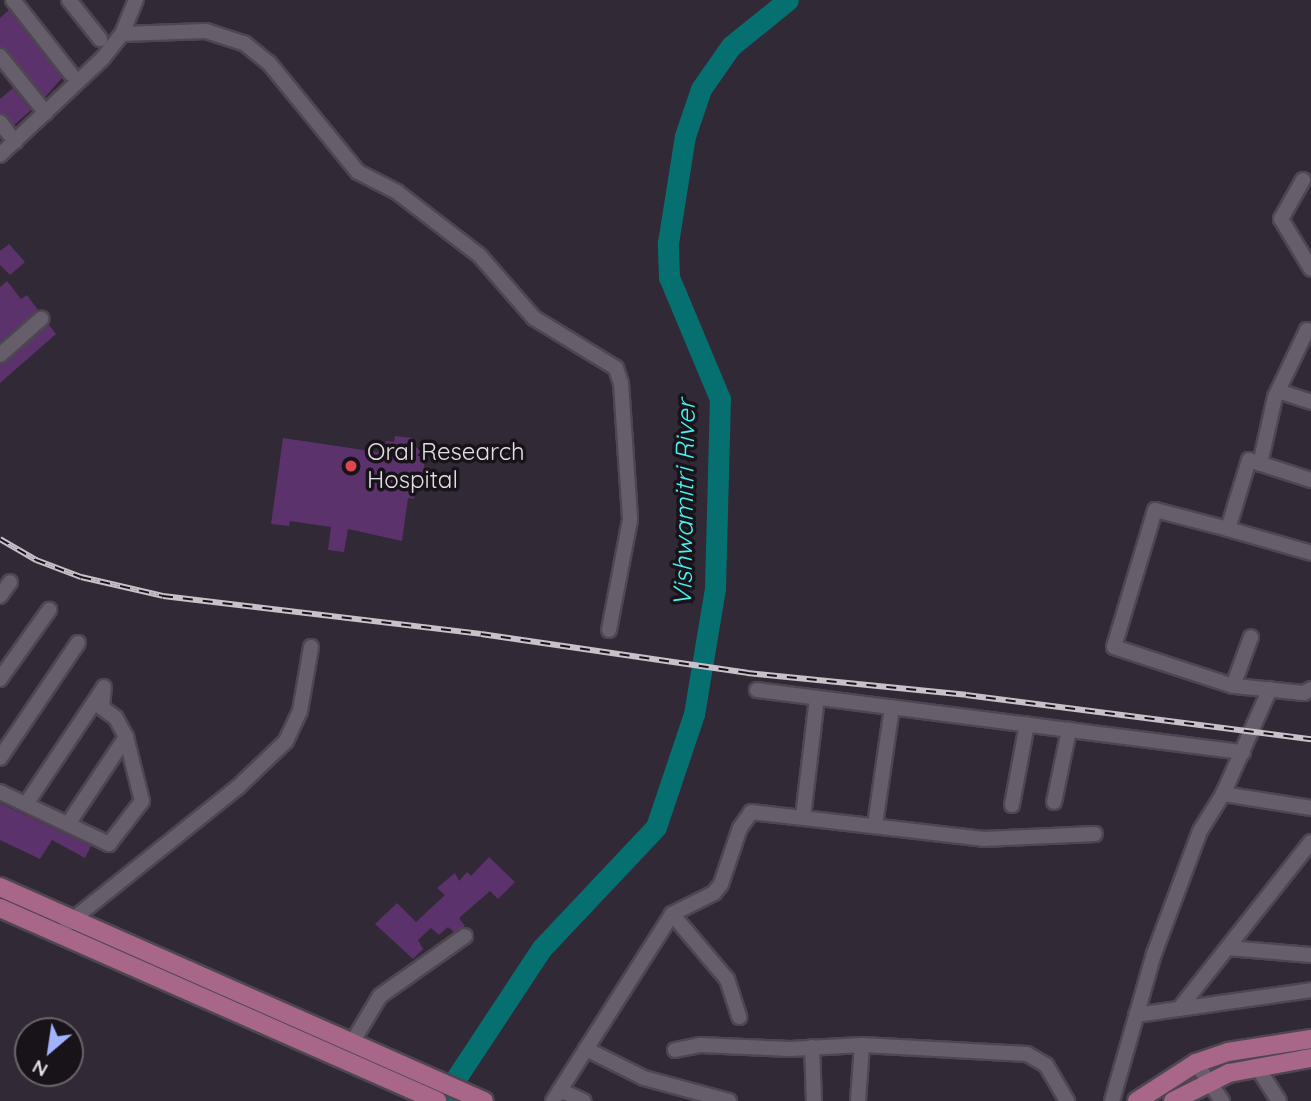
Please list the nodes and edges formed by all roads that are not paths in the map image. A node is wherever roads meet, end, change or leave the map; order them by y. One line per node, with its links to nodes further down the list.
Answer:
1 (13, 0): 7 (street)
2 (69, 0): 5 (street)
3 (136, 0): 4 (street)
4 (122, 34): 8 (street); 26 (street)
5 (100, 39)
6 (0, 56): 8 (street)
7 (71, 74)
8 (46, 113): 10 (street)
9 (0, 122): 10 (street)
10 (15, 142): 11 (street)
11 (0, 155)
12 (1303, 180): 13 (street)
13 (1311, 269)
14 (41, 319): 16 (street)
15 (1311, 331): 17 (street)
16 (0, 355)
17 (1278, 391): 18 (street); 19 (street)
18 (1311, 402)
19 (1260, 464): 20 (street); 21 (street)
20 (1311, 480)
21 (1228, 529): 22 (street); 31 (street)
22 (1311, 553)
23 (10, 582): 24 (street)
24 (0, 596)
25 (49, 610): 30 (street)
26 (609, 630)
27 (1251, 637): 31 (street)
28 (78, 643): 41 (street)
29 (311, 647): 56 (street)
30 (0, 679)
31 (1234, 685): 34 (street)
32 (1311, 689): 34 (street)
33 (757, 690): 35 (street)
34 (1270, 690): 40 (street)
35 (817, 698): 36 (street); 48 (street)
36 (892, 707): 37 (street); 50 (street)
37 (1027, 724): 38 (street); 46 (street)
38 (1069, 730): 40 (street); 44 (street)
39 (126, 737): 45 (street); 49 (street); 49 (street)
40 (1243, 752): 43 (street)
41 (0, 758)
42 (0, 792): 45 (street)
43 (1223, 794): 47 (street); 63 (street)
44 (1054, 802)
45 (26, 804): 49 (street)
46 (1012, 804)
47 (1311, 808)
48 (803, 817): 50 (street); 55 (street)
49 (68, 824)
50 (875, 825): 51 (street)
51 (1095, 834)
52 (1311, 842): 59 (street)
53 (0, 887): 56 (main road)
54 (0, 908): 57 (main road)
55 (673, 914): 64 (street); 69 (street)
56 (73, 918): 57 (street); 66 (main road)
57 (57, 933): 76 (main road)
58 (466, 936): 66 (street)
59 (1228, 947): 60 (street); 62 (street)
60 (1311, 955)
61 (1311, 990): 62 (street)
62 (1179, 1009): 63 (street)
63 (1136, 1015): 83 (street)
64 (739, 1017)
65 (1311, 1039): 72 (main road)
66 (353, 1041): 77 (main road)
67 (862, 1045): 68 (street); 81 (street); 82 (street)
68 (812, 1047): 70 (street); 80 (street)
69 (586, 1049): 75 (street); 79 (street)
70 (675, 1050)
71 (1311, 1058): 73 (main road)
72 (1196, 1063): 74 (street); 84 (main road)
73 (1257, 1066): 74 (main road); 87 (street)
74 (1208, 1080): 85 (main road); 86 (street)
75 (557, 1095): 78 (street)
76 (438, 1101)
77 (484, 1101)
78 (584, 1101)
79 (729, 1101)
80 (814, 1101)
81 (858, 1101)
82 (1067, 1101)
83 (1112, 1101)
84 (1138, 1101)
85 (1173, 1101)
86 (1222, 1101)
87 (1279, 1101)

